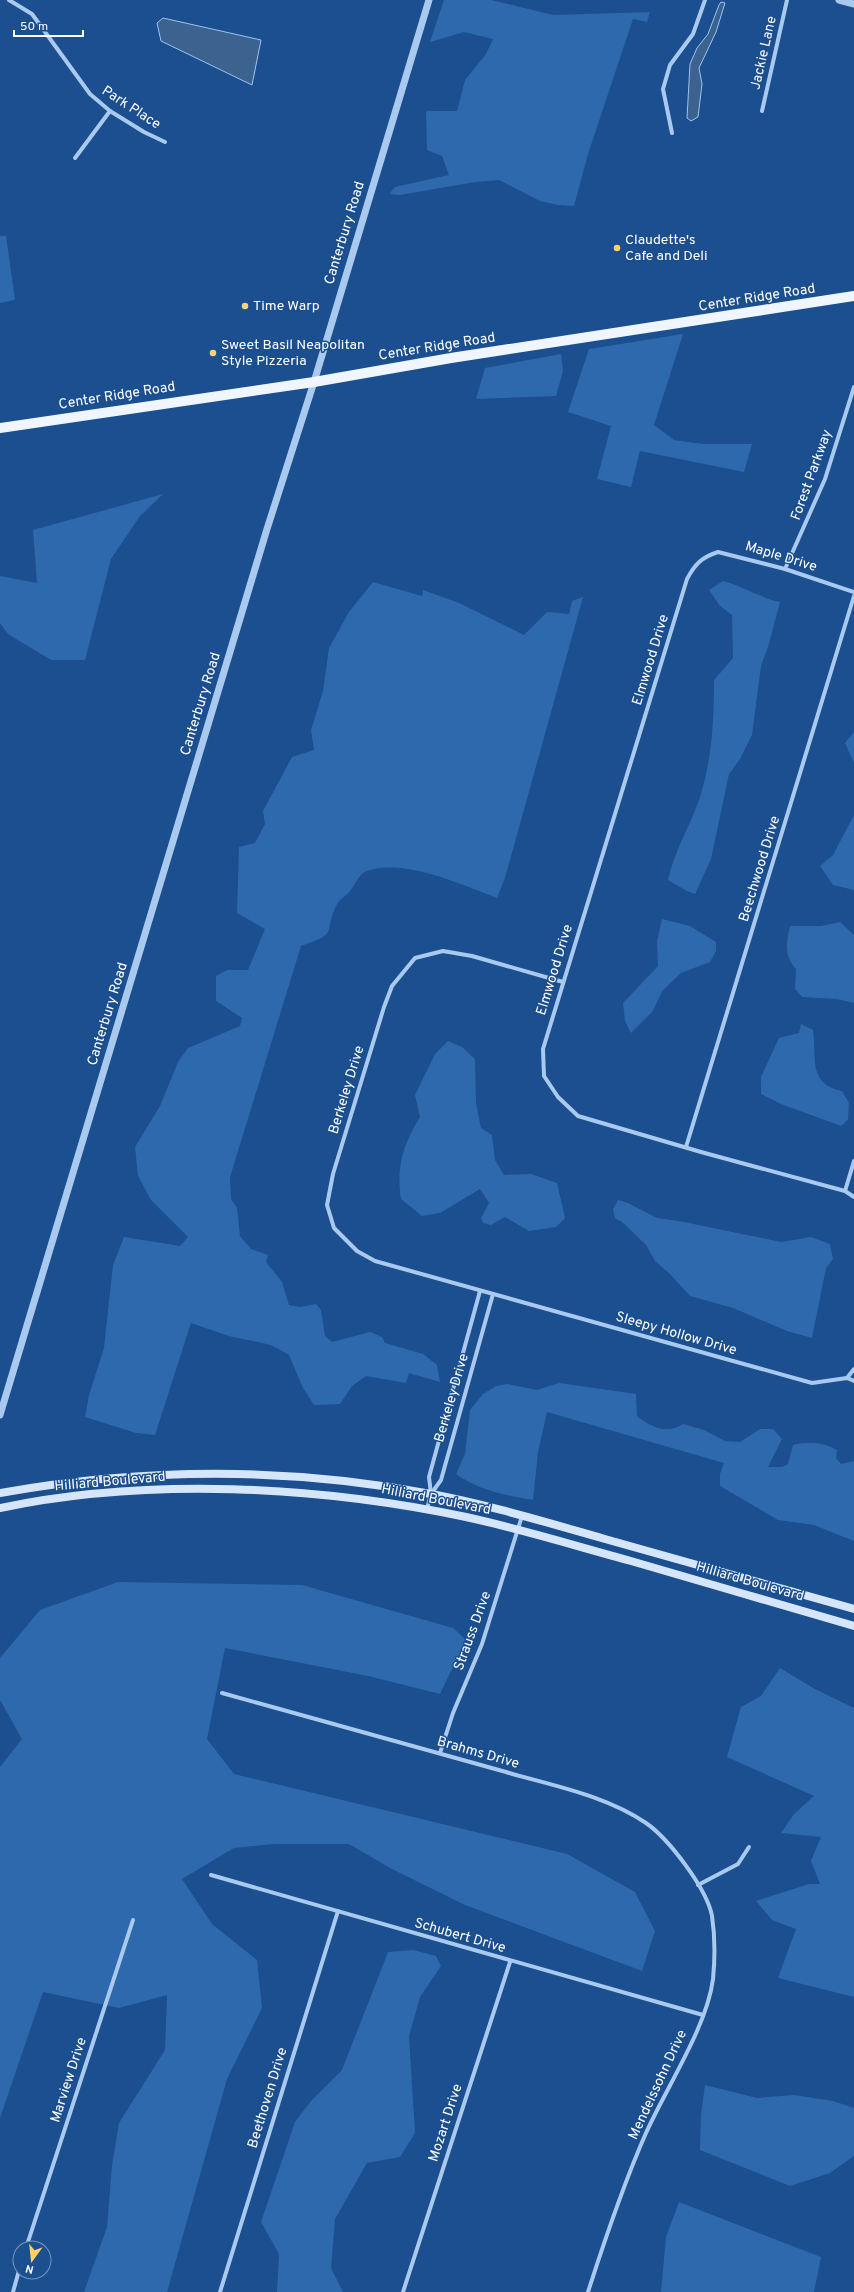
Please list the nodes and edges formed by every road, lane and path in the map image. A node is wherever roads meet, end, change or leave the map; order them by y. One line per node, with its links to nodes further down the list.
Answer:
1 (9, 0): 7 (street, Park Place)
2 (429, 0): 13 (street, Canterbury Road)
3 (705, 0): 9 (street)
4 (787, 0): 8 (street, Jackie Lane)
5 (839, 0): 6 (street)
6 (854, 4)
7 (110, 111): 10 (street, Park Place); 11 (street)
8 (762, 111)
9 (672, 133)
10 (165, 142)
11 (75, 158)
12 (854, 296): 13 (main road, Center Ridge Road)
13 (314, 382): 15 (main road, Center Ridge Road); 30 (street, Canterbury Road)
14 (854, 387): 17 (street, Forest Parkway)
15 (0, 428)
16 (701, 559): 17 (street, Maple Drive); 20 (street, Elmwood Drive)
17 (785, 569): 18 (street, Maple Drive)
18 (854, 592)
19 (854, 596): 21 (street, Beechwood Drive)
20 (562, 982): 21 (street, Elmwood Drive); 25 (street, Berkeley Drive)
21 (686, 1147): 23 (street, Elmwood Drive)
22 (854, 1161): 23 (street)
23 (845, 1191): 24 (street, Elmwood Drive)
24 (854, 1197)
25 (480, 1291): 26 (street, Berkeley Drive); 32 (street, Berkeley Drive)
26 (492, 1294): 28 (street, Sleepy Hollow Drive); 32 (street, Berkeley Drive)
27 (854, 1369): 28 (street)
28 (847, 1378): 29 (street)
29 (854, 1381)
30 (0, 1415)
31 (0, 1493): 32 (main road, Hilliard Boulevard)
32 (431, 1494): 34 (street, Berkeley Drive); 35 (main road, Hilliard Boulevard)
33 (0, 1508): 34 (main road, Hilliard Boulevard)
34 (427, 1509): 36 (main road, Hilliard Boulevard)
35 (522, 1515): 36 (street, Strauss Drive); 37 (main road, Hilliard Boulevard)
36 (518, 1530): 38 (main road, Hilliard Boulevard); 40 (street, Strauss Drive)
37 (854, 1609)
38 (854, 1626)
39 (222, 1693): 40 (street, Brahms Drive)
40 (440, 1753): 43 (street, Brahms Drive)
41 (749, 1847): 43 (street)
42 (211, 1875): 44 (street, Schubert Drive)
43 (698, 1885): 47 (street, Mendelssohn Drive)
44 (338, 1911): 46 (street, Schubert Drive); 51 (street, Beethoven Drive)
45 (132, 1920): 48 (street, Marview Drive)
46 (510, 1962): 47 (street, Schubert Drive); 52 (street, Mozart Drive)
47 (703, 2015): 53 (street, Mendelssohn Drive)
48 (29, 2240)
49 (16, 2280): 50 (street)
50 (13, 2292)
51 (220, 2292)
52 (403, 2292)
53 (588, 2292)

